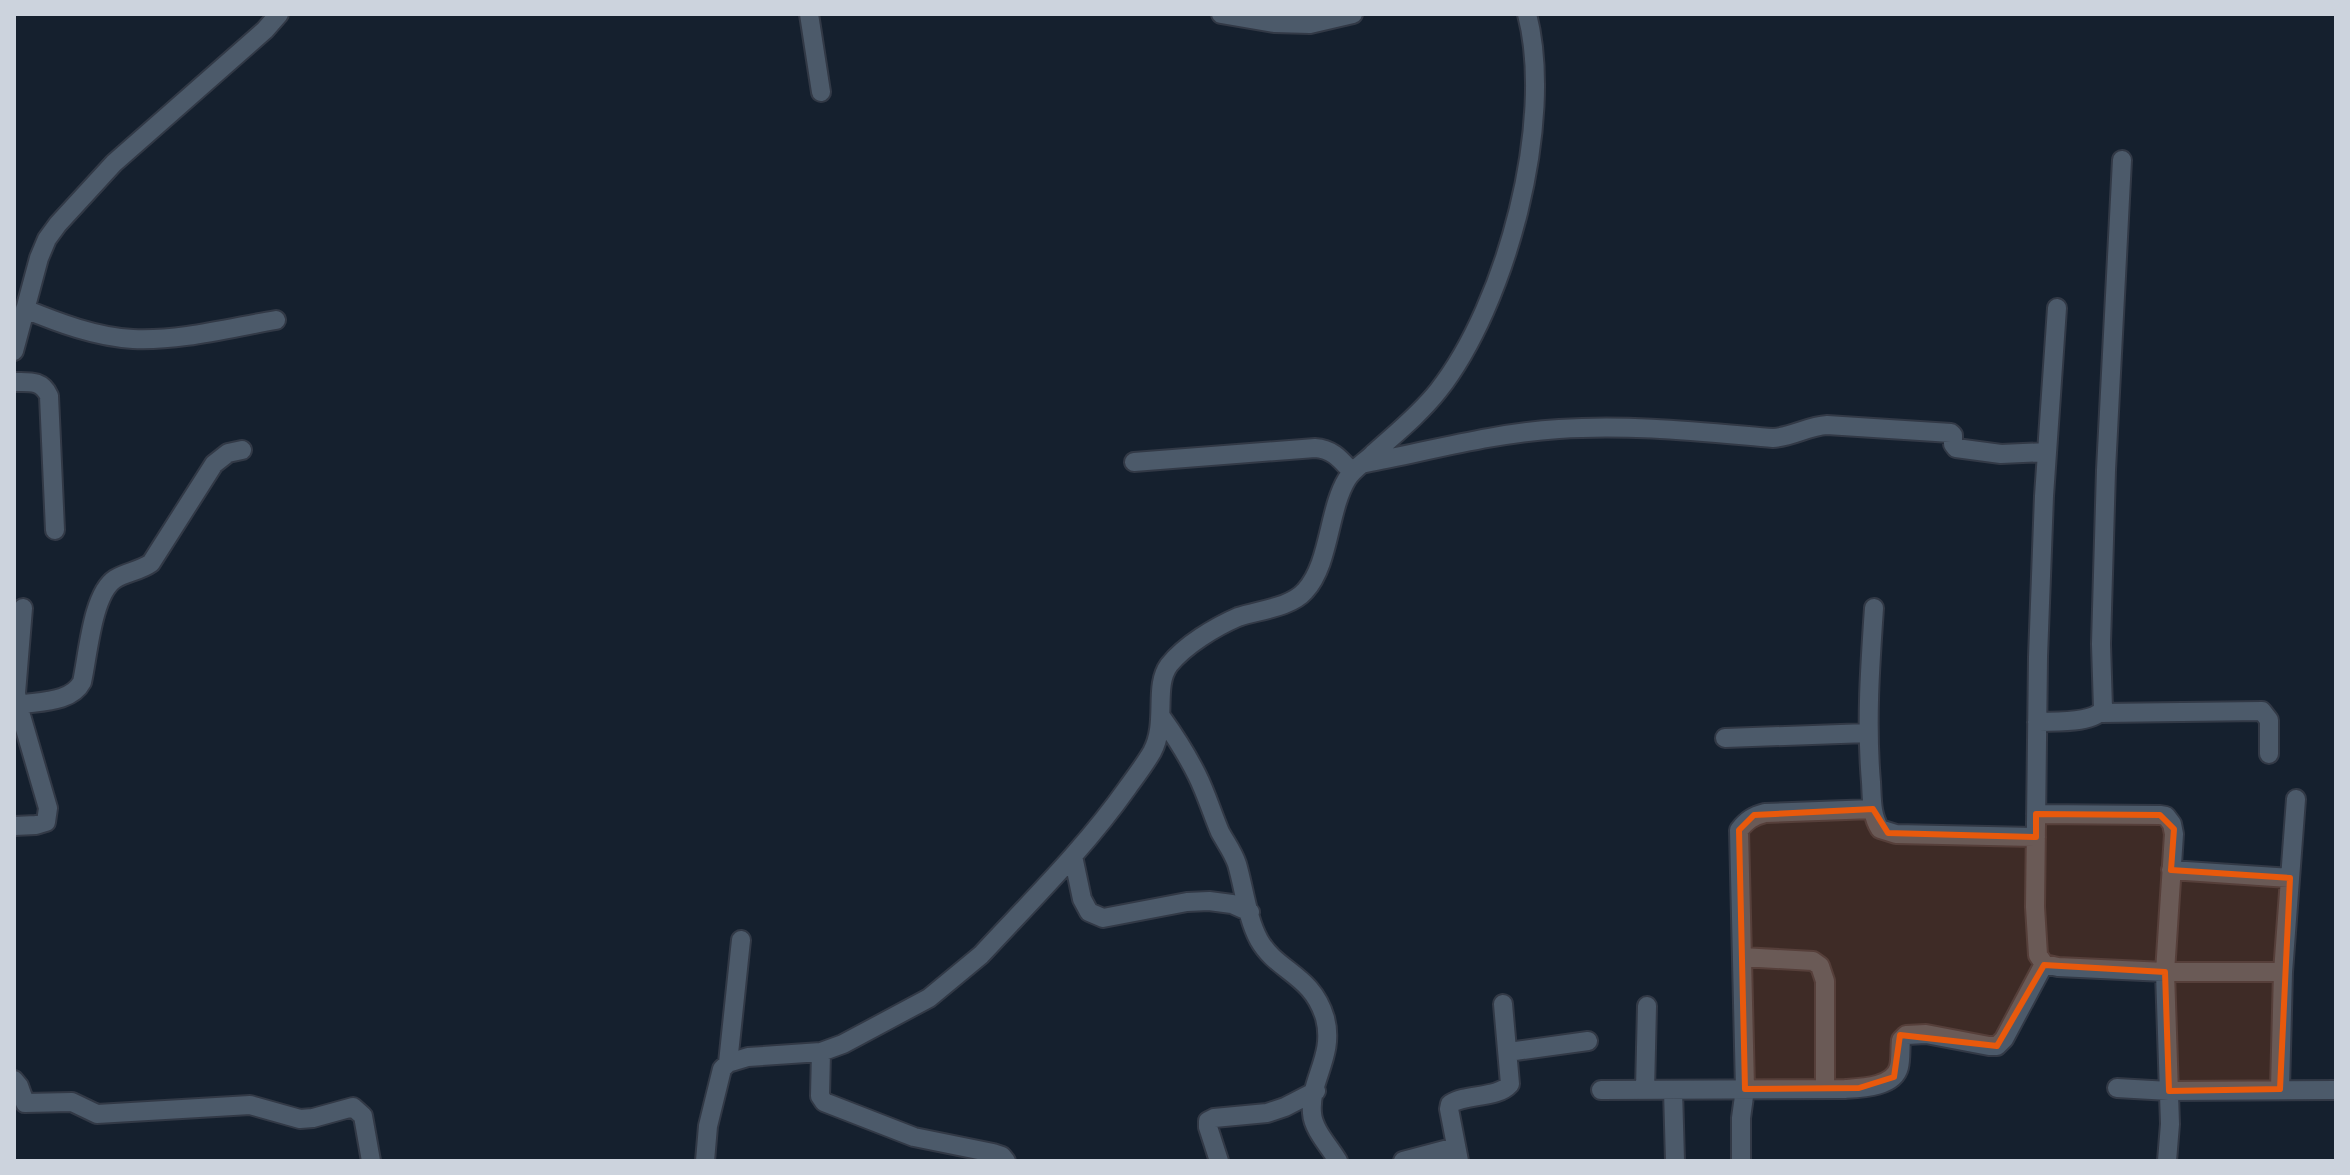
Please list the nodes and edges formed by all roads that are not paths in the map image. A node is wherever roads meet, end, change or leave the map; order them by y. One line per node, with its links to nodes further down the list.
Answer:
1 (279, 14): 9 (street)
2 (809, 14): 6 (street)
3 (1221, 14): 4 (street)
4 (1353, 14)
5 (1527, 14): 16 (street)
6 (821, 92)
7 (2122, 160): 21 (street)
8 (2057, 308): 14 (street)
9 (25, 309): 10 (street); 11 (street)
10 (276, 320)
11 (14, 351)
12 (14, 382): 17 (street)
13 (242, 450): 20 (street)
14 (2047, 452): 16 (street); 23 (street)
15 (1134, 462): 16 (street)
16 (1358, 468): 22 (street)
17 (55, 530)
18 (23, 608): 20 (street)
19 (1874, 608): 24 (street)
20 (18, 705): 30 (street)
21 (2102, 713): 23 (street); 26 (street)
22 (1162, 718): 32 (street); 35 (street)
23 (2037, 722): 29 (street)
24 (1868, 733): 25 (street); 28 (street)
25 (1725, 738)
26 (2269, 754)
27 (2296, 799): 34 (street)
28 (1873, 809): 31 (street); 37 (street)
29 (2036, 814): 31 (street); 33 (street)
30 (14, 826)
31 (2036, 837): 38 (street)
32 (1073, 856): 35 (street); 44 (street)
33 (2171, 870): 34 (street); 39 (street)
34 (2290, 878): 40 (street)
35 (1250, 912): 56 (street)
36 (741, 940): 46 (street)
37 (1742, 957): 49 (street); 50 (street)
38 (2044, 964): 39 (street); 50 (street)
39 (2165, 972): 40 (street); 57 (street)
40 (2283, 972): 51 (street)
41 (1503, 1004): 45 (street)
42 (1647, 1006): 53 (street)
43 (1588, 1041): 45 (street)
44 (821, 1052): 46 (street); 62 (street)
45 (1508, 1052): 58 (street)
46 (728, 1063): 61 (street)
47 (14, 1080): 60 (street)
48 (2117, 1088): 57 (street)
49 (1745, 1089): 50 (street); 54 (street); 67 (street)
50 (1825, 1089)
51 (2280, 1089): 55 (street); 57 (street)
52 (1601, 1090): 53 (street)
53 (1645, 1090): 54 (street)
54 (1673, 1090): 66 (street)
55 (2336, 1090)
56 (1316, 1091): 59 (street); 63 (street)
57 (2169, 1091): 68 (street)
58 (1457, 1154): 65 (street)
59 (1338, 1160): 64 (street)
60 (371, 1161)
61 (705, 1161)
62 (1006, 1161)
63 (1219, 1161)
64 (1345, 1161)
65 (1403, 1161)
66 (1675, 1161)
67 (1741, 1161)
68 (2167, 1161)

